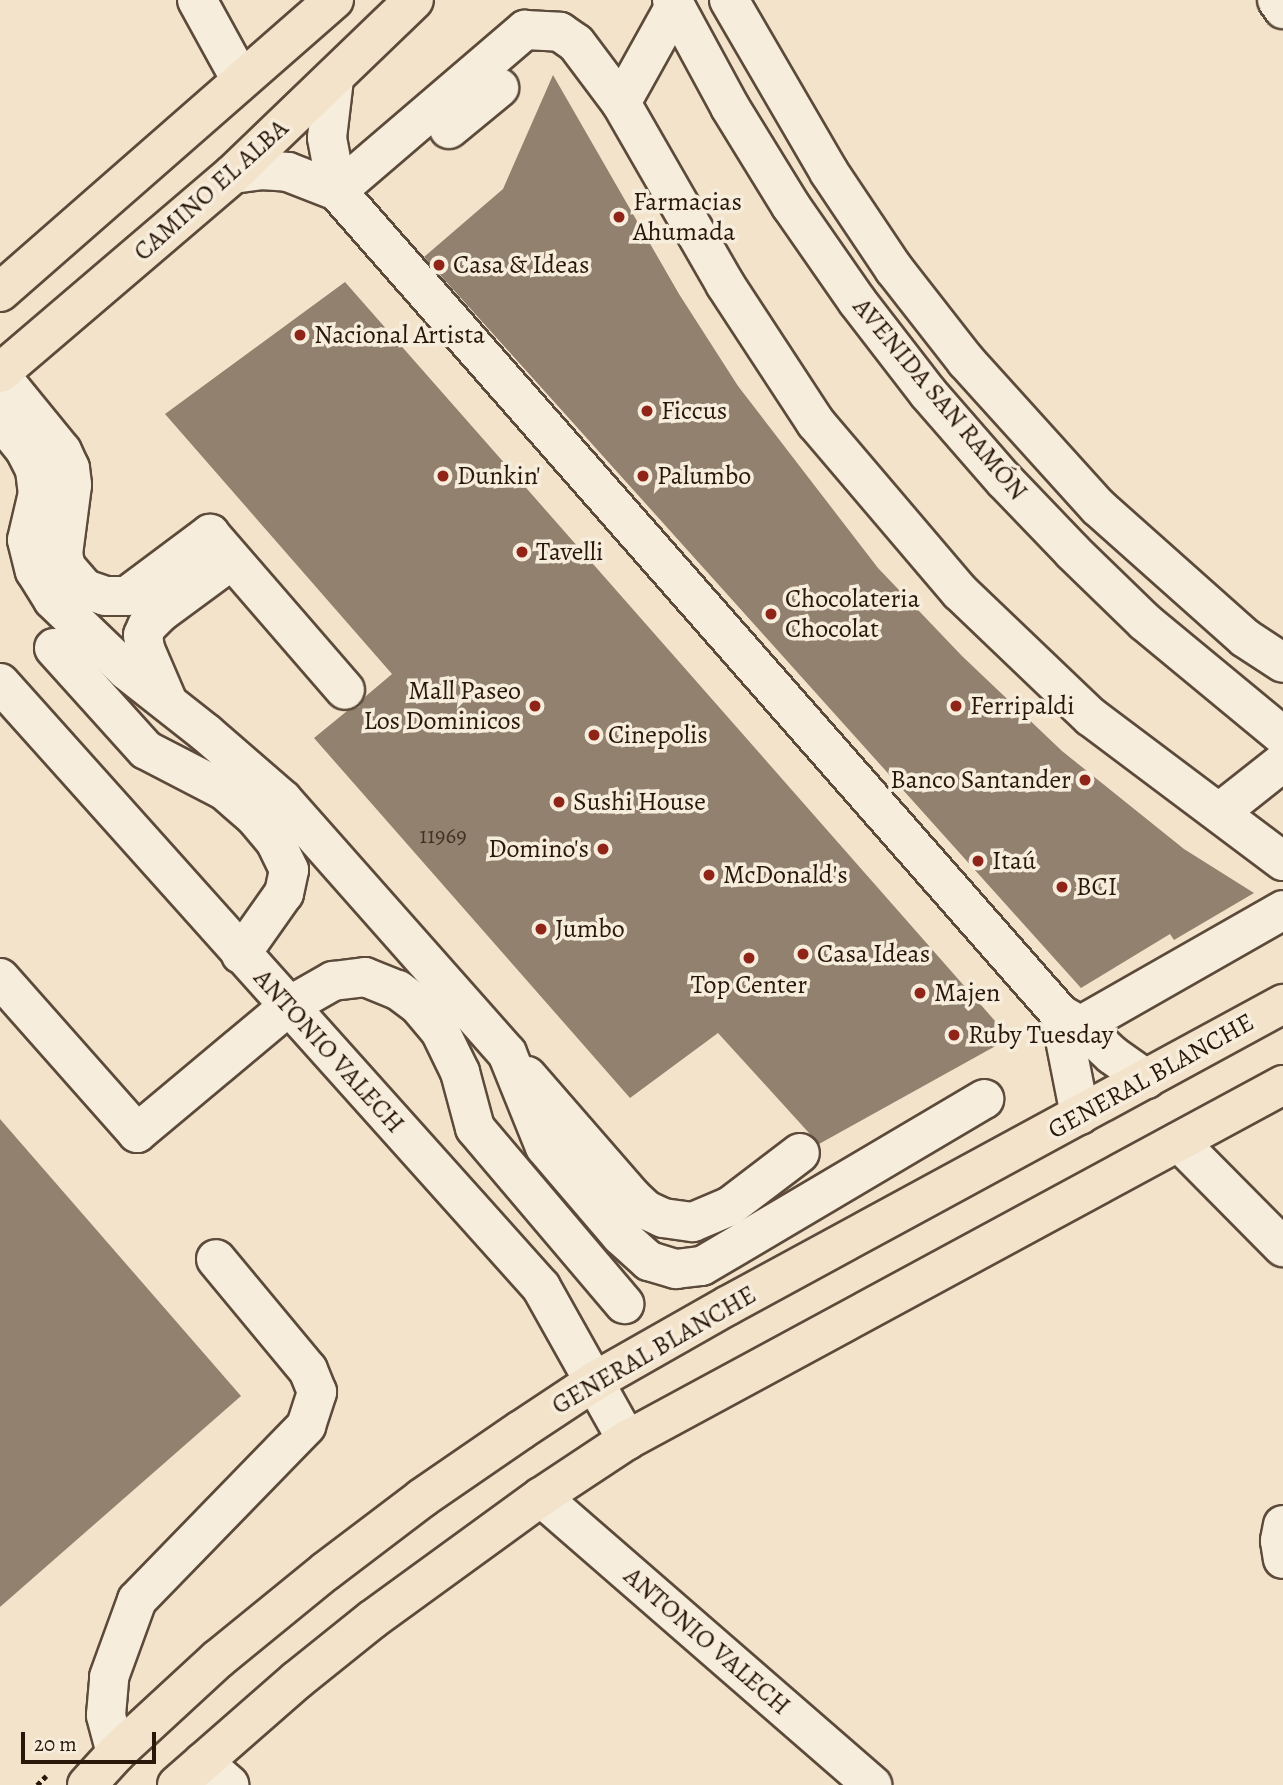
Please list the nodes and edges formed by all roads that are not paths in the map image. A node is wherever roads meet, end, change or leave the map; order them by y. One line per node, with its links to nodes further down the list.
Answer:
1 (197, 0): 9 (street)
2 (334, 0): 9 (main road)
3 (414, 0): 8 (main road, CAMINO EL ALBA)
4 (729, 0): 19 (street, AVENIDA SAN RAMÓN)
5 (1277, 0): 7 (street)
6 (673, 3): 11 (street); 23 (street, AVENIDA SAN RAMÓN)
7 (1283, 9)
8 (334, 79): 12 (main road, CAMINO EL ALBA); 13 (street)
9 (241, 80): 14 (main road)
10 (499, 88): 13 (street)
11 (621, 103): 13 (street); 26 (street)
12 (233, 174): 13 (street); 15 (main road, CAMINO EL ALBA)
13 (345, 200): 35 (street)
14 (0, 292)
15 (0, 374): 17 (street)
16 (0, 419): 22 (street)
17 (232, 560): 21 (street); 22 (street)
18 (54, 648): 25 (street)
19 (1283, 663)
20 (0, 683): 30 (street, ANTONIO VALECH)
21 (345, 690)
22 (168, 704): 25 (street)
23 (1283, 736)
24 (1283, 762): 26 (street)
25 (236, 780): 30 (street); 32 (street)
26 (1220, 812): 27 (street)
27 (1283, 861)
28 (1283, 910): 35 (street)
29 (1190, 939): 35 (street)
30 (242, 954): 34 (street, ANTONIO VALECH)
31 (0, 978): 34 (street)
32 (431, 995): 34 (street); 36 (street); 48 (street)
33 (1283, 1004): 37 (main road, GENERAL BLANCHE)
34 (289, 1006): 50 (street, ANTONIO VALECH)
35 (1068, 1025): 37 (street); 40 (street)
36 (507, 1053): 43 (street); 47 (street)
37 (1146, 1079): 40 (main road, GENERAL BLANCHE)
38 (1283, 1086): 41 (main road)
39 (984, 1099): 44 (street)
40 (1080, 1115): 49 (main road, GENERAL BLANCHE)
41 (1179, 1142): 45 (street); 51 (main road)
42 (800, 1153): 43 (street)
43 (761, 1185): 44 (street)
44 (785, 1217): 47 (street)
45 (1283, 1247)
46 (216, 1259): 55 (street)
47 (702, 1266): 49 (street)
48 (625, 1304)
49 (727, 1306): 50 (main road, GENERAL BLANCHE)
50 (595, 1381): 51 (street, ANTONIO VALECH); 55 (main road, GENERAL BLANCHE)
51 (627, 1440): 52 (main road)
52 (541, 1497): 56 (main road); 58 (street, ANTONIO VALECH)
53 (1283, 1525): 54 (street)
54 (1283, 1559)
55 (111, 1769): 57 (main road, GENERAL BLANCHE)
56 (203, 1777)
57 (87, 1785)
58 (872, 1785)

